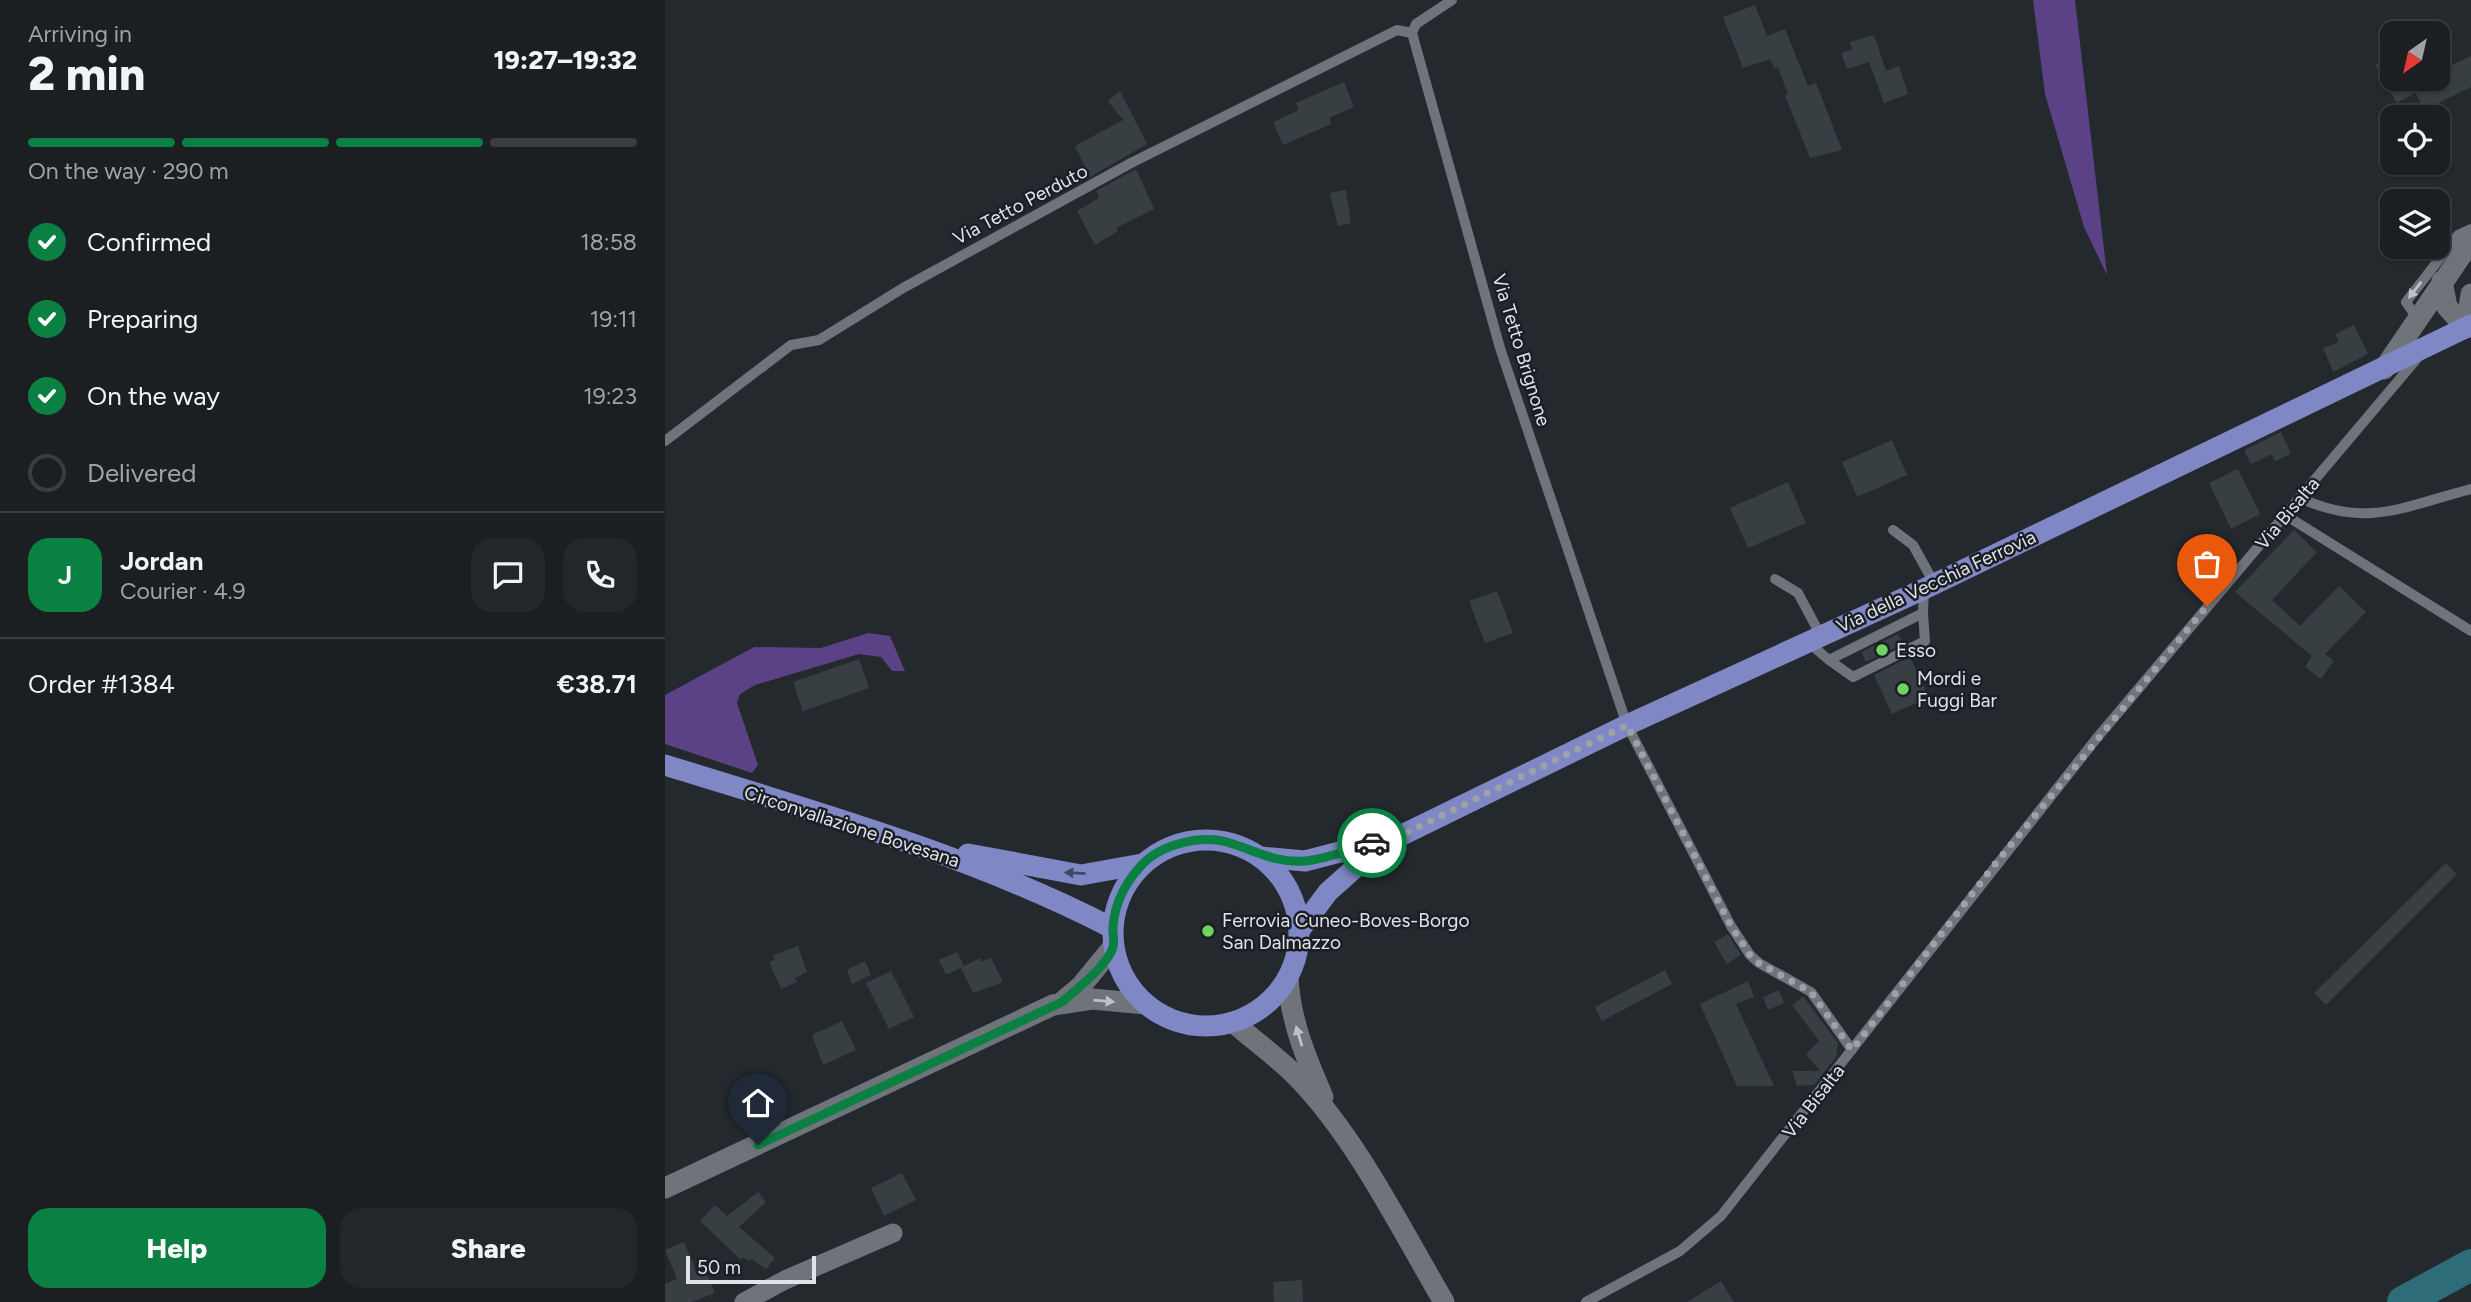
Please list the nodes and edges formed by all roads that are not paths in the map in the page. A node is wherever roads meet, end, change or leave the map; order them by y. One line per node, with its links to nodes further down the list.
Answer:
1 (1452, 0): 2 (lane)
2 (1412, 33): 11 (lane, Via Tetto Perduto); 22 (lane, Via Tetto Brignone)
3 (2471, 229): 7 (lane, one-way to 7)
4 (2471, 241): 5 (street)
5 (2442, 281): 7 (street); 8 (street)
6 (2471, 294): 8 (street)
7 (2417, 318): 10 (street)
8 (2468, 327): 9 (main road, Via della Vecchia Ferrovia)
9 (2425, 348): 10 (main road, Via della Vecchia Ferrovia); 13 (lane, Via Bisalta)
10 (2384, 369): 17 (main road, Via della Vecchia Ferrovia)
11 (665, 441)
12 (2471, 489): 13 (lane)
13 (2300, 498): 14 (lane, Via Bisalta)
14 (2285, 515): 19 (lane); 34 (lane, Via Bisalta)
15 (1893, 530): 17 (lane)
16 (1775, 579): 20 (lane)
17 (1929, 586): 18 (lane); 20 (main road, Via della Vecchia Ferrovia)
18 (1923, 613): 21 (lane); 21 (lane)
19 (2471, 631)
20 (1815, 639): 21 (lane); 22 (main road, Via della Vecchia Ferrovia)
21 (1829, 660)
22 (1627, 725): 24 (main road, Via della Vecchia Ferrovia); 34 (lane, Via Tetto Brignone)
23 (665, 765): 25 (main road, Circonvallazione Bovesana)
24 (1400, 836): 26 (main road, Via della Vecchia Ferrovia); 28 (main road, Via della Vecchia Ferrovia)
25 (908, 841): 27 (main road, one-way to 25); 29 (main road, Circonvallazione Bovesana)
26 (1260, 857): 27 (main road); 28 (main road)
27 (1142, 864): 29 (main road)
28 (1299, 931): 30 (main road)
29 (1113, 937): 31 (street); 32 (main road)
30 (1288, 977): 33 (main road); 35 (street, one-way to 30)
31 (1062, 1002): 32 (street, one-way to 32); 36 (street)
32 (1146, 1004): 33 (main road)
33 (1233, 1022): 35 (street)
34 (1852, 1050): 42 (lane, Via Bisalta)
35 (1333, 1122): 38 (street)
36 (665, 1188)
37 (893, 1233): 39 (street)
38 (1431, 1281): 40 (street); 41 (street)
39 (744, 1302)
40 (1436, 1302)
41 (1444, 1302)
42 (1586, 1302)

